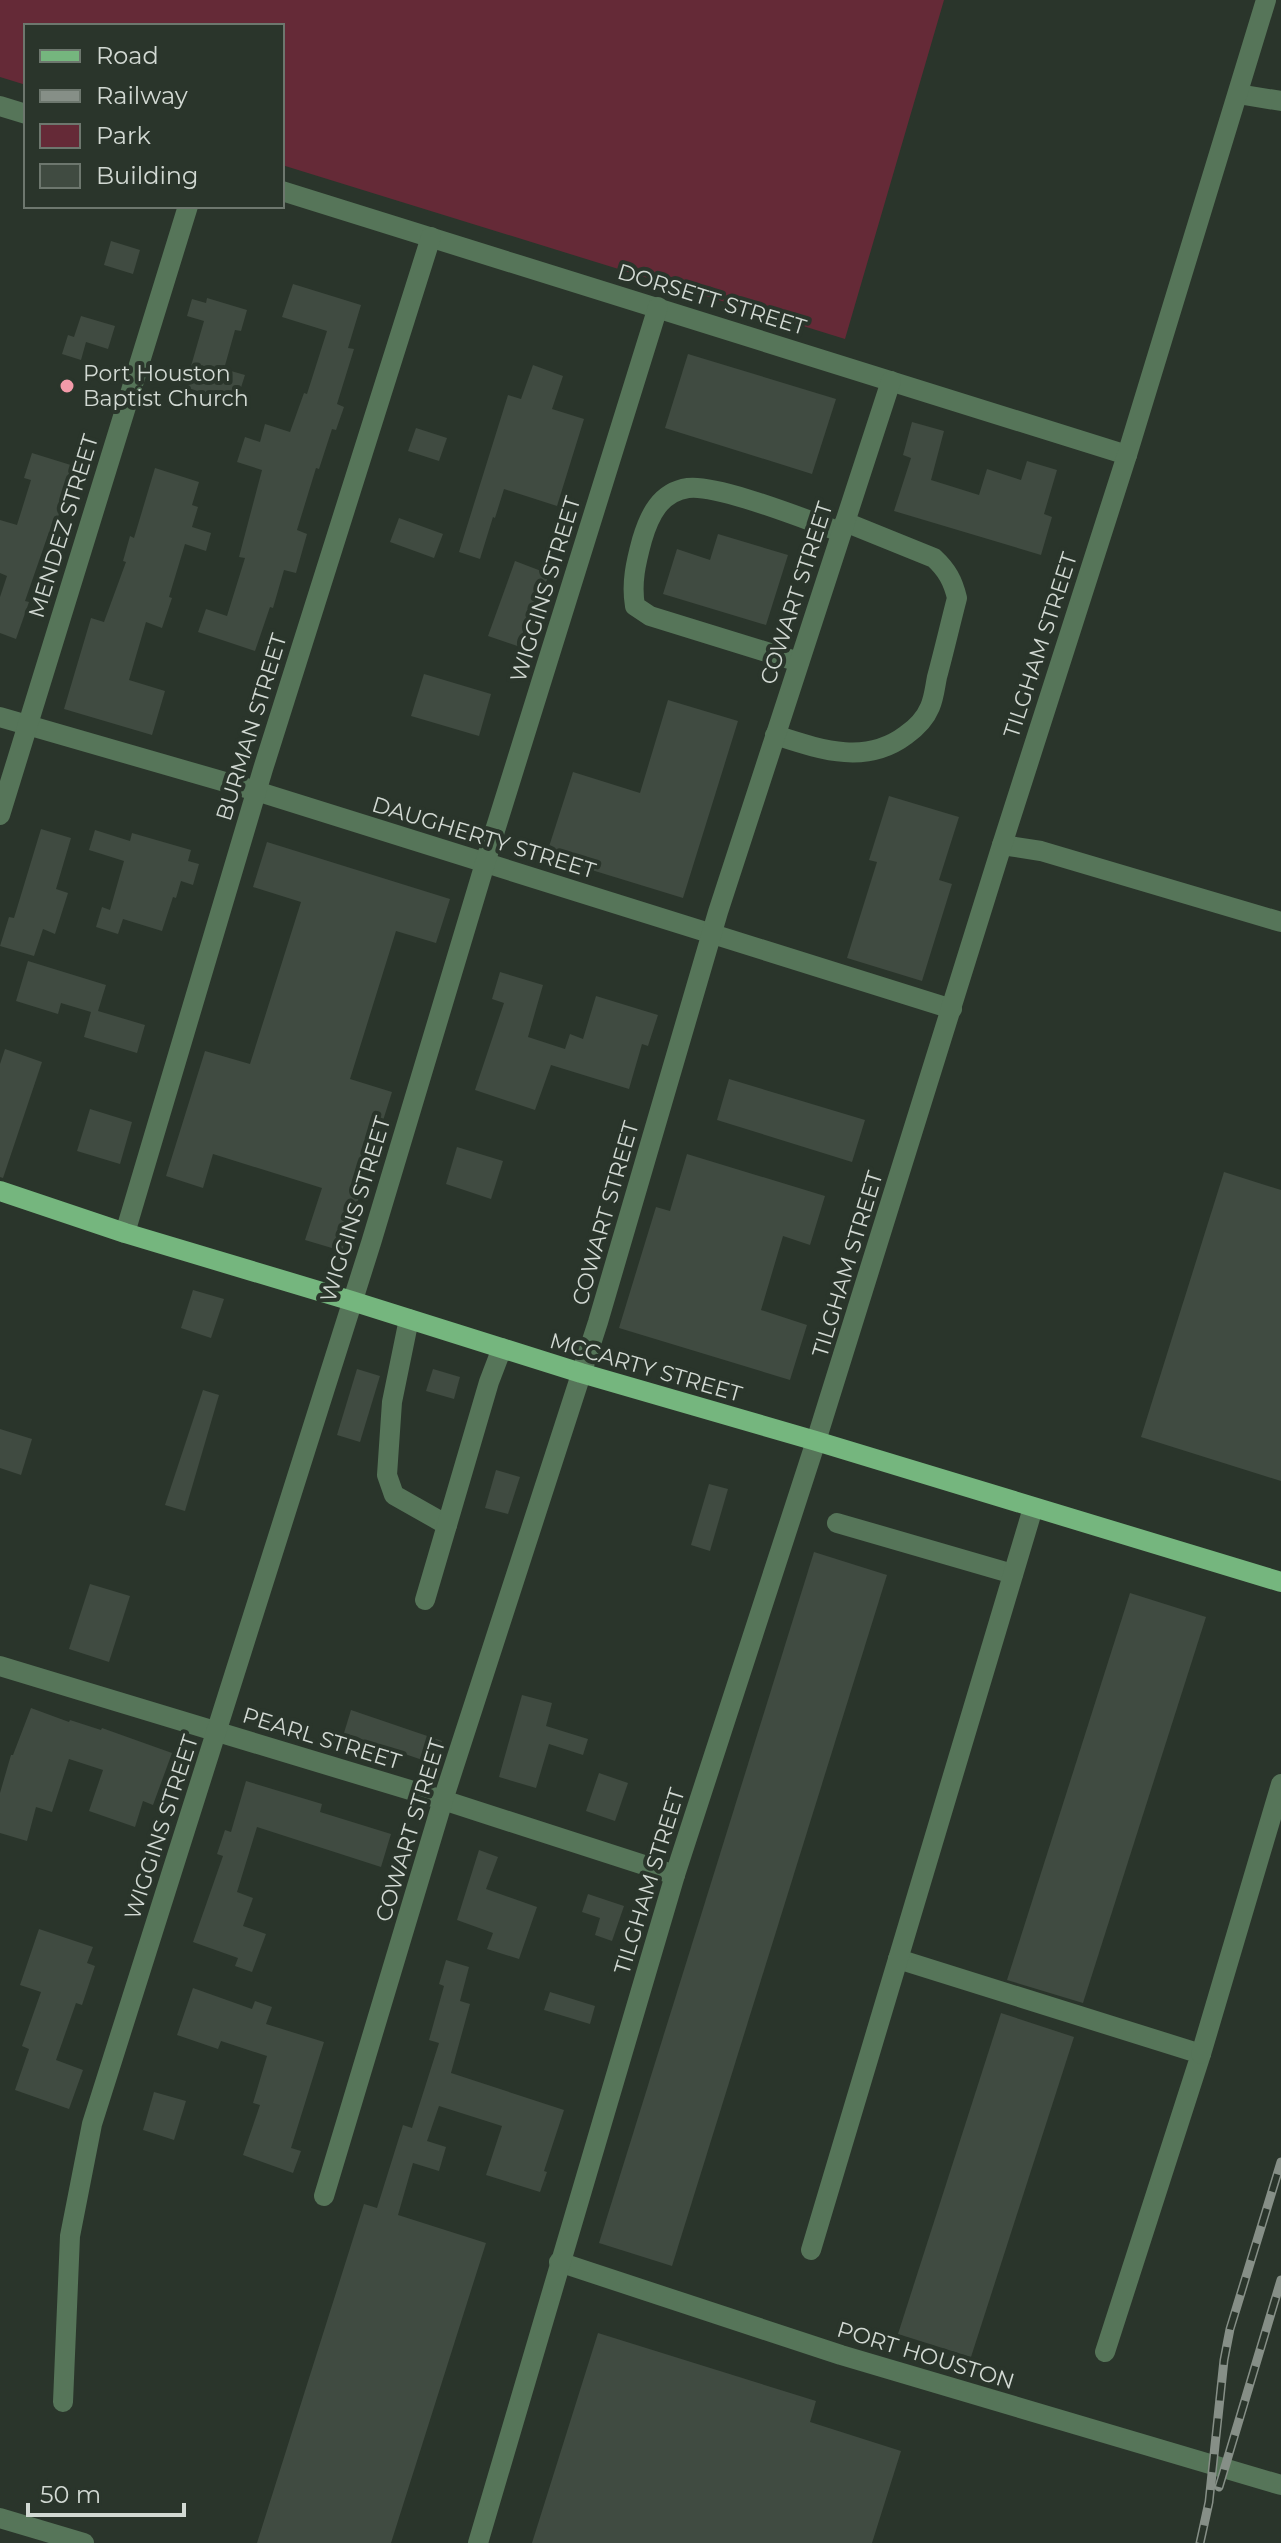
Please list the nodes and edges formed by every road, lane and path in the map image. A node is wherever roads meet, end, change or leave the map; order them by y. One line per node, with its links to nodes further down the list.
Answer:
1 (1266, 0): 2 (street, TILGHAM STREET)
2 (1238, 94): 3 (street); 11 (street, TILGHAM STREET)
3 (1281, 101)
4 (0, 106): 5 (street)
5 (24, 113)
6 (284, 192): 8 (street, DORSETT STREET)
7 (187, 208): 15 (street, MENDEZ STREET)
8 (431, 237): 9 (street, DORSETT STREET); 17 (street, BURMAN STREET)
9 (658, 307): 10 (street, DORSETT STREET); 20 (street, WIGGINS STREET)
10 (891, 381): 11 (street, DORSETT STREET); 12 (street, COWART STREET)
11 (1127, 455): 19 (street, TILGHAM STREET)
12 (843, 527): 13 (street, COWART STREET); 13 (street); 16 (street)
13 (799, 662): 16 (street, COWART STREET)
14 (0, 717): 15 (street, DAUGHERTY STREET)
15 (27, 725): 17 (street, DAUGHERTY STREET); 18 (street, MENDEZ STREET)
16 (775, 735): 22 (street, COWART STREET)
17 (256, 791): 20 (street, DAUGHERTY STREET); 25 (street, BURMAN STREET)
18 (0, 815)
19 (1002, 845): 21 (street); 23 (street, TILGHAM STREET)
20 (486, 862): 22 (street, DAUGHERTY STREET); 26 (street, WIGGINS STREET)
21 (1281, 922)
22 (711, 934): 23 (street, DAUGHERTY STREET); 29 (street, COWART STREET)
23 (952, 1009): 30 (street, TILGHAM STREET)
24 (0, 1191): 25 (main road, MCCARTY STREET)
25 (125, 1233): 26 (main road, MCCARTY STREET)
26 (352, 1301): 27 (main road, MCCARTY STREET); 38 (street, WIGGINS STREET)
27 (409, 1319): 28 (main road, MCCARTY STREET); 33 (street)
28 (502, 1348): 29 (main road, MCCARTY STREET); 33 (street)
29 (581, 1373): 30 (main road, MCCARTY STREET); 40 (street, COWART STREET)
30 (816, 1441): 31 (main road, MCCARTY STREET); 41 (street, TILGHAM STREET)
31 (1033, 1508): 34 (street); 35 (main road, MCCARTY STREET)
32 (837, 1523): 34 (street)
33 (447, 1525): 36 (street)
34 (1013, 1574): 42 (street)
35 (1281, 1582)
36 (425, 1600)
37 (0, 1666): 38 (street, PEARL STREET)
38 (216, 1731): 40 (street, PEARL STREET); 48 (street, WIGGINS STREET)
39 (1281, 1784): 43 (street)
40 (443, 1800): 41 (street, PEARL STREET); 44 (street, COWART STREET)
41 (675, 1875): 46 (street, TILGHAM STREET)
42 (898, 1959): 43 (street); 45 (street)
43 (1201, 2054): 47 (street)
44 (324, 2196)
45 (811, 2250)
46 (559, 2262): 49 (street, PORT HOUSTON); 52 (street, TILGHAM STREET)
47 (1105, 2352)
48 (63, 2402)
49 (1281, 2485)
50 (0, 2518): 51 (street)
51 (84, 2543)
52 (478, 2543)

